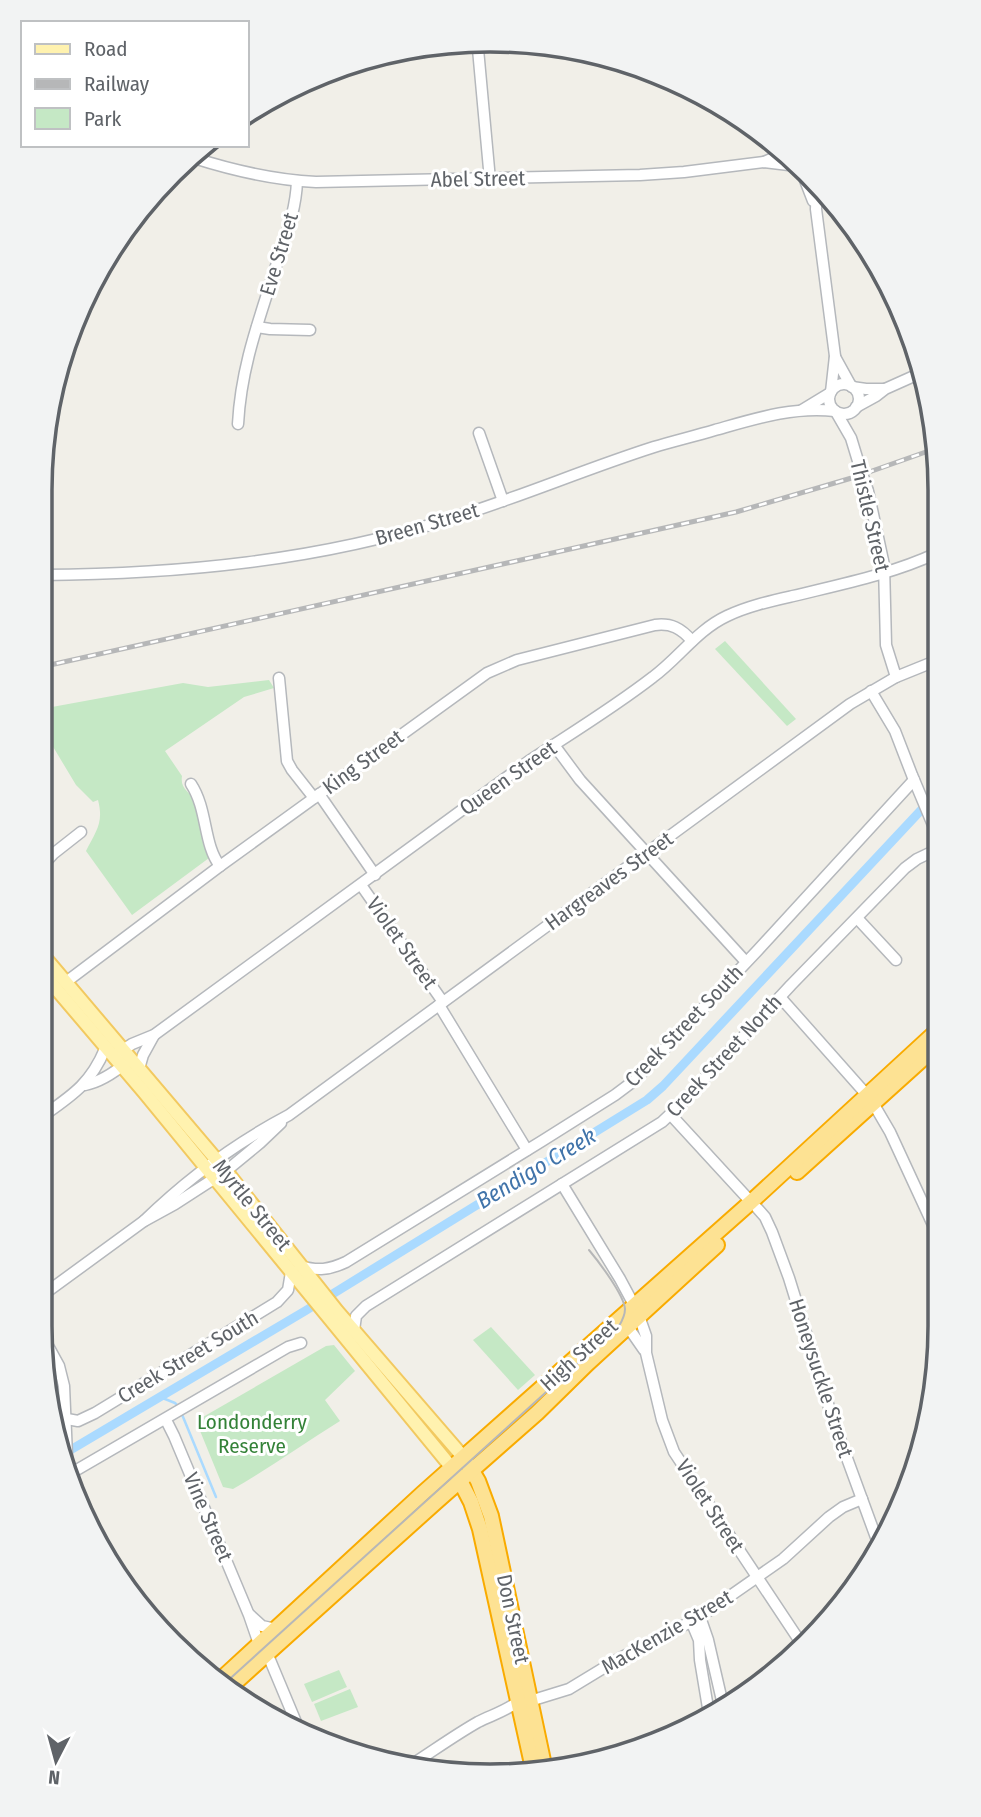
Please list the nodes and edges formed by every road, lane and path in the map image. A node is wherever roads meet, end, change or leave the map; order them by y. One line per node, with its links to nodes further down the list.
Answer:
1 (478, 52): 6 (street)
2 (775, 157): 4 (street, Abel Street)
3 (203, 160): 7 (street, Abel Street)
4 (764, 162): 5 (street, Abel Street); 6 (street, Abel Street)
5 (782, 164)
6 (491, 180): 7 (street, Abel Street)
7 (297, 181): 11 (street, Eve Street)
8 (808, 190): 10 (street)
9 (816, 198): 10 (street)
10 (816, 209): 13 (street)
11 (257, 327): 12 (street); 21 (street, Eve Street)
12 (310, 330)
13 (835, 356): 15 (street); 17 (street)
14 (914, 376): 16 (street)
15 (852, 387): 16 (street); 17 (street); 18 (street)
16 (885, 389): 18 (street)
17 (830, 392): 19 (street, Breen Street); 20 (street)
18 (856, 407): 20 (street); 23 (street, Thistle Street)
19 (802, 410): 20 (street, Breen Street); 24 (street, Breen Street)
20 (835, 411): 23 (street, Thistle Street)
21 (238, 424)
22 (479, 433): 24 (street)
23 (851, 439): 26 (street, Thistle Street, bridge)
24 (503, 501): 27 (street, Breen Street)
25 (928, 557): 26 (street)
26 (885, 572): 28 (street, Queen Street); 30 (street, Thistle Street)
27 (52, 575)
28 (692, 640): 33 (street, Queen Street); 36 (street, King Street)
29 (928, 664): 30 (street, Hargreaves Street)
30 (896, 677): 32 (street, Hargreaves Street)
31 (279, 678): 36 (street)
32 (872, 691): 34 (street); 39 (street, Hargreaves Street)
33 (554, 745): 39 (street); 43 (street, Queen Street)
34 (912, 775): 37 (street); 47 (street, Creek Street South)
35 (191, 784): 42 (street)
36 (316, 796): 42 (street, King Street); 43 (street)
37 (928, 814)
38 (81, 832): 41 (street)
39 (648, 853): 47 (street); 53 (street, Hargreaves Street)
40 (928, 853): 45 (street, Creek Street North)
41 (52, 855)
42 (220, 866): 50 (street, King Street)
43 (375, 875): 44 (street, Queen Street)
44 (361, 885): 53 (street, Violet Street); 54 (street, Queen Street)
45 (857, 918): 46 (street); 52 (street, Creek Street North)
46 (896, 960)
47 (746, 962): 63 (street, Creek Street South)
48 (52, 971): 50 (main road, Myrtle Street)
49 (52, 979): 50 (main road, Myrtle Street)
50 (60, 984): 51 (street, King Street); 57 (main road, Myrtle Street)
51 (52, 989)
52 (780, 998): 59 (street); 62 (street, Creek Street North)
53 (441, 1003): 61 (street, Hargreaves Street); 63 (street, Violet Street)
54 (154, 1035): 57 (street, Queen Street); 57 (street, Queen Street)
55 (928, 1039): 59 (highway, High Street)
56 (928, 1053): 59 (highway, High Street)
57 (122, 1058): 58 (street, Queen Street); 58 (street, Queen Street); 64 (main road, Myrtle Street); 65 (main road, Myrtle Street)
58 (85, 1085): 60 (street, Queen Street)
59 (870, 1099): 69 (highway, High Street); 70 (street)
60 (52, 1109)
61 (289, 1115): 64 (street, Hargreaves Street); 66 (street, Hargreaves Street)
62 (671, 1115): 68 (street, Creek Street North); 69 (street, Honeysuckle Street)
63 (527, 1150): 72 (street, Creek Street South)
64 (216, 1160): 65 (street, Hargreaves Street); 66 (main road, Myrtle Street)
65 (205, 1169): 67 (main road, Myrtle Street); 71 (street, Hargreaves Street)
66 (226, 1171): 67 (street, Hargreaves Street); 72 (main road, Myrtle Street)
67 (214, 1179): 71 (street, Hargreaves Street); 72 (main road, Myrtle Street)
68 (562, 1184): 74 (street, Violet Street); 77 (street, Creek Street North)
69 (754, 1205): 74 (highway, High Street); 89 (street, Honeysuckle Street)
70 (928, 1214)
71 (144, 1221): 73 (street, Hargreaves Street)
72 (296, 1269): 75 (main road, Myrtle Street); 83 (street, Creek Street South)
73 (52, 1288)
74 (636, 1311): 76 (highway, High Street); 79 (street, Violet Street)
75 (332, 1313): 77 (main road, Myrtle Street); 88 (main road, Myrtle Street)
76 (623, 1322): 79 (street, Violet Street); 81 (highway, High Street)
77 (354, 1331): 85 (main road, Myrtle Street)
78 (301, 1343): 82 (street)
79 (646, 1353): 91 (street, Violet Street)
80 (53, 1356): 83 (street)
81 (575, 1367): 85 (highway, High Street); 87 (highway, High Street)
82 (166, 1419): 86 (street); 92 (street, Vine Street)
83 (67, 1421): 84 (street)
84 (65, 1429)
85 (464, 1458): 87 (highway, Don Street); 88 (highway, High Street)
86 (76, 1468)
87 (472, 1471): 88 (highway, High Street); 97 (highway, Don Street)
88 (456, 1475): 94 (highway, High Street); 96 (highway, High Street); 97 (highway, Don Street)
89 (862, 1499): 90 (street, Honeysuckle Street); 91 (street, MacKenzie Street)
90 (875, 1535)
91 (756, 1577): 93 (street, MacKenzie Street); 95 (street, Violet Street)
92 (249, 1615): 94 (street); 96 (street, Vine Street)
93 (695, 1619): 100 (street); 101 (street, MacKenzie Street); 102 (street)
94 (276, 1629): 96 (highway, High Street)
95 (798, 1638)
96 (262, 1649): 98 (highway, High Street); 99 (highway, High Street); 103 (street, Vine Street)
97 (518, 1671): 101 (highway, Don Street)
98 (226, 1676)
99 (234, 1682)
100 (721, 1699)
101 (523, 1703): 104 (street, MacKenzie Street); 105 (highway, Don Street); 106 (highway, Don Street)
102 (708, 1707)
103 (294, 1717)
104 (421, 1759)
105 (542, 1762)
106 (532, 1763)

